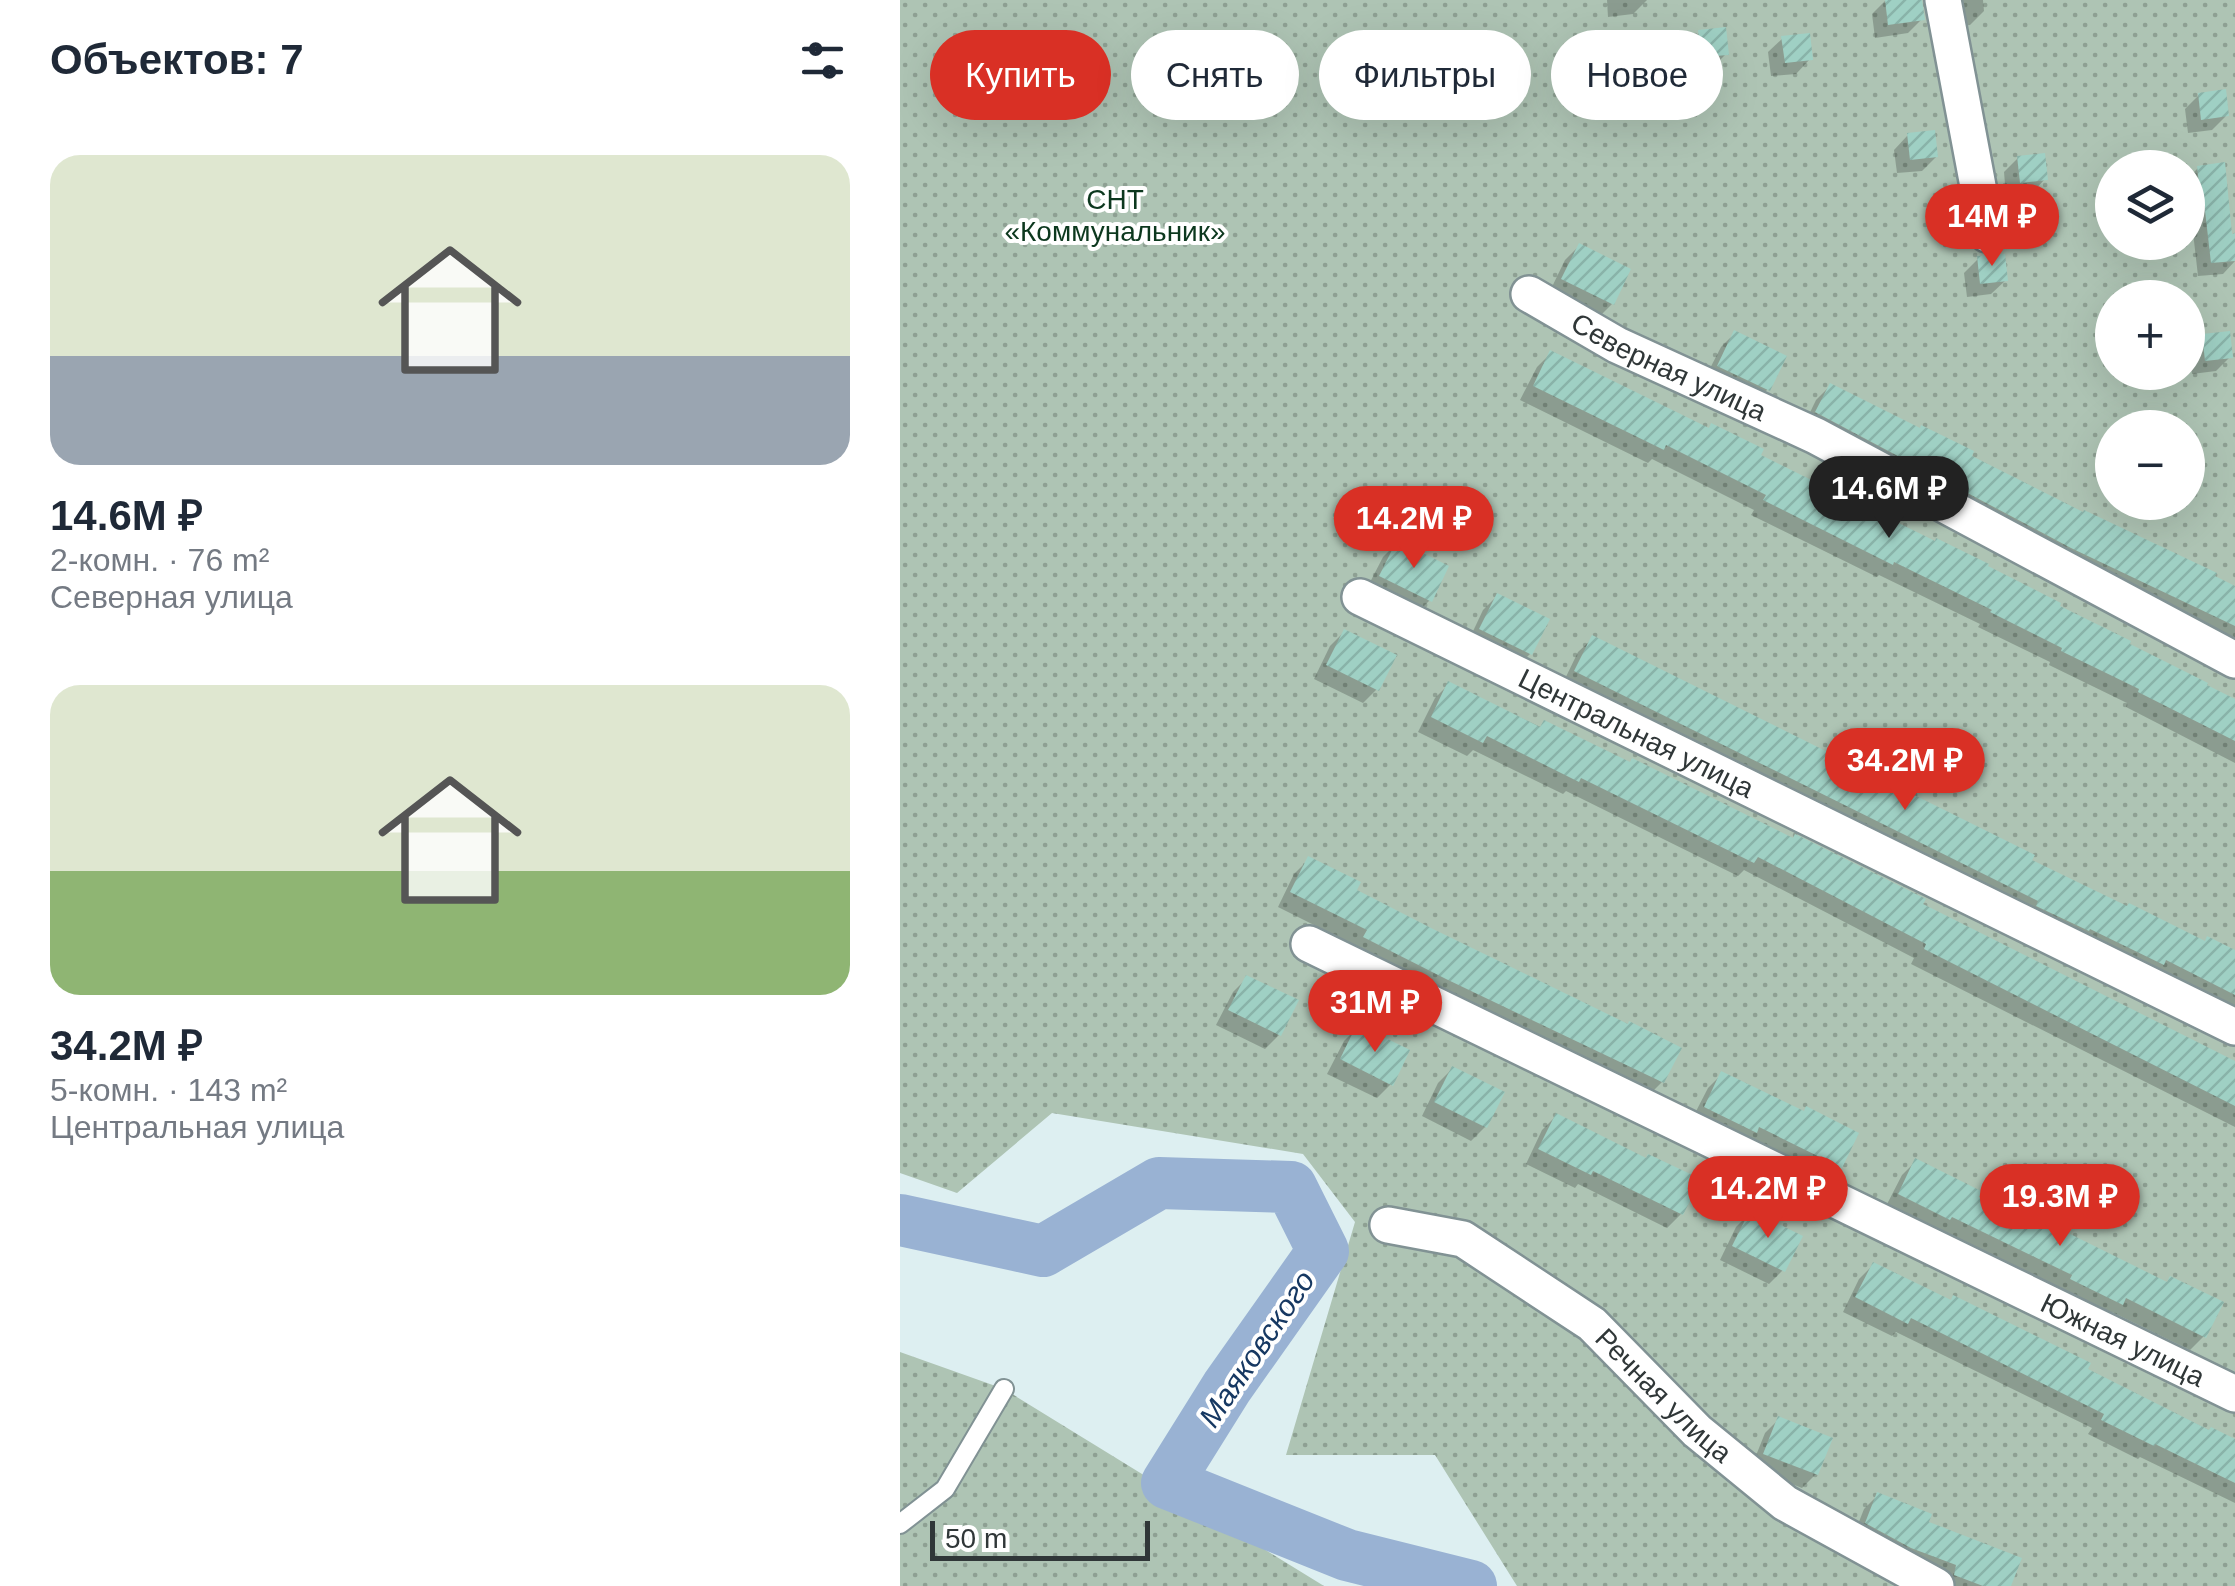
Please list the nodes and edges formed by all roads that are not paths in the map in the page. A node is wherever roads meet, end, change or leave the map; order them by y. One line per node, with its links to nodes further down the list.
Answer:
1 (1942, 0): 2 (street)
2 (1987, 234)
3 (1529, 294): 5 (street, Северная улица)
4 (1360, 597): 7 (street, Центральная улица)
5 (2235, 660)
6 (1309, 944): 10 (street, Южная улица)
7 (2235, 1027)
8 (1388, 1225): 12 (street, Речная улица)
9 (1004, 1389): 11 (lane)
10 (2235, 1394)
11 (900, 1524)
12 (1936, 1586)

